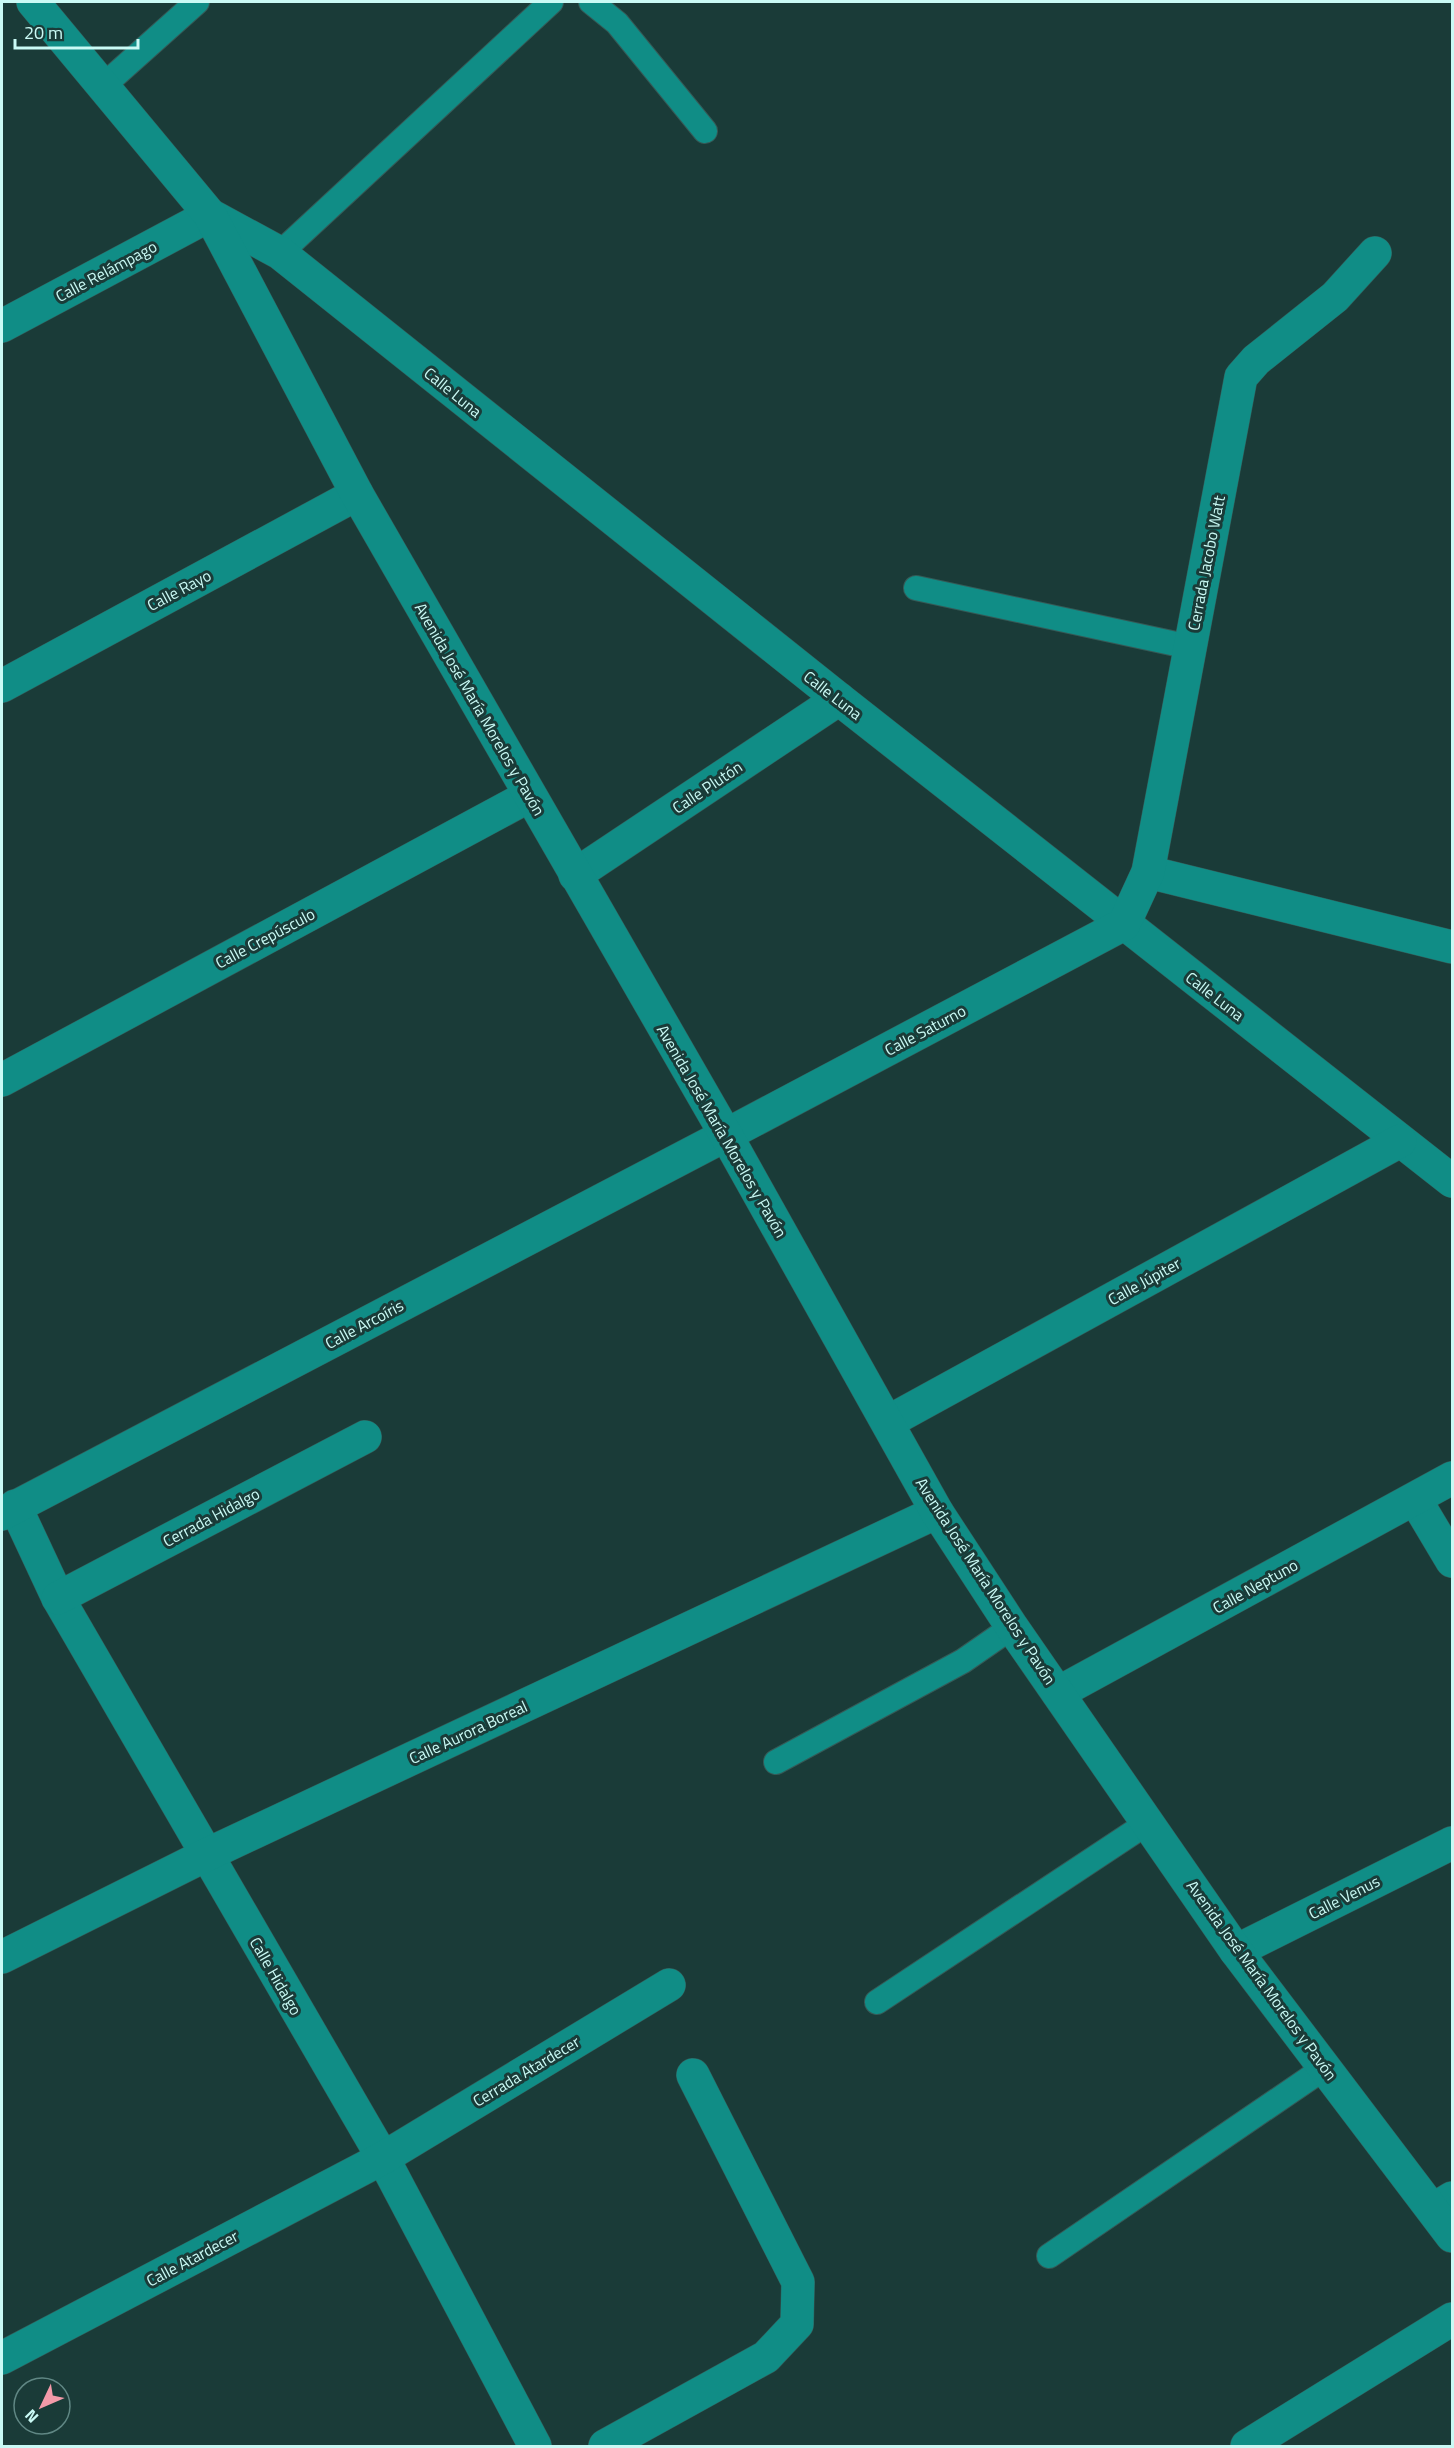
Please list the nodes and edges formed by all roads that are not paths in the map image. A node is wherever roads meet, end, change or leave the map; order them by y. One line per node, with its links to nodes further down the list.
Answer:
1 (33, 2): 5 (street, Avenida José María Morelos y Pavón)
2 (197, 2): 5 (lane)
3 (551, 2): 8 (lane)
4 (591, 2): 6 (lane)
5 (103, 86): 7 (street, Avenida José María Morelos y Pavón)
6 (705, 131)
7 (210, 216): 8 (street, Calle Luna); 10 (street, Calle Relámpago); 11 (street, Avenida José María Morelos y Pavón)
8 (280, 253): 15 (street, Calle Luna)
9 (1375, 253): 13 (street, Cerrada Jacobo Watt)
10 (2, 326)
11 (357, 494): 14 (street, Calle Rayo); 16 (street, Avenida José María Morelos y Pavón)
12 (916, 588): 13 (lane)
13 (1190, 646): 17 (street, Cerrada Jacobo Watt)
14 (2, 686)
15 (838, 699): 18 (street, Calle Plutón); 19 (street, Calle Luna)
16 (529, 796): 18 (street, Avenida José María Morelos y Pavón); 21 (street, Calle Crepúsculo)
17 (1148, 872): 19 (street, Cerrada Jacobo Watt); 20 (street)
18 (575, 875): 22 (street, Avenida José María Morelos y Pavón)
19 (1124, 924): 22 (street, Calle Saturno); 23 (street, Calle Luna)
20 (1452, 947)
21 (2, 1080)
22 (726, 1135): 25 (street, Avenida José María Morelos y Pavón); 29 (street, Calle Arcoíris)
23 (1400, 1141): 24 (street, Calle Luna); 25 (street, Calle Júpiter)
24 (1452, 1181)
25 (888, 1422): 30 (street, Avenida José María Morelos y Pavón)
26 (365, 1437): 32 (street, Cerrada Hidalgo)
27 (1452, 1478): 28 (street, Calle Neptuno)
28 (1415, 1499): 31 (street); 34 (street, Calle Neptuno)
29 (8, 1510): 32 (street, Calle Hidalgo)
30 (937, 1512): 33 (street, Avenida José María Morelos y Pavón); 38 (street, Calle Aurora Boreal)
31 (1452, 1561)
32 (58, 1598): 38 (street, Calle Hidalgo)
33 (1012, 1627): 34 (street, Avenida José María Morelos y Pavón); 35 (lane)
34 (1058, 1693): 36 (street, Avenida José María Morelos y Pavón)
35 (776, 1762)
36 (1149, 1822): 39 (street, Avenida José María Morelos y Pavón); 42 (lane)
37 (1452, 1843): 39 (street, Calle Venus)
38 (206, 1855): 40 (street, Calle Aurora Boreal); 45 (street, Calle Hidalgo)
39 (1236, 1951): 43 (street, Avenida José María Morelos y Pavón)
40 (2, 1957)
41 (669, 1984): 45 (street, Cerrada Atardecer)
42 (877, 2002)
43 (1326, 2067): 46 (street, Avenida José María Morelos y Pavón); 48 (lane)
44 (693, 2075): 52 (street)
45 (383, 2158): 50 (street, Calle Atardecer); 51 (street, Calle Hidalgo)
46 (1443, 2203): 47 (street, Avenida José María Morelos y Pavón)
47 (1452, 2235)
48 (1049, 2256)
49 (1452, 2319): 53 (street)
50 (2, 2358)
51 (535, 2446)
52 (605, 2446)
53 (1247, 2446)

